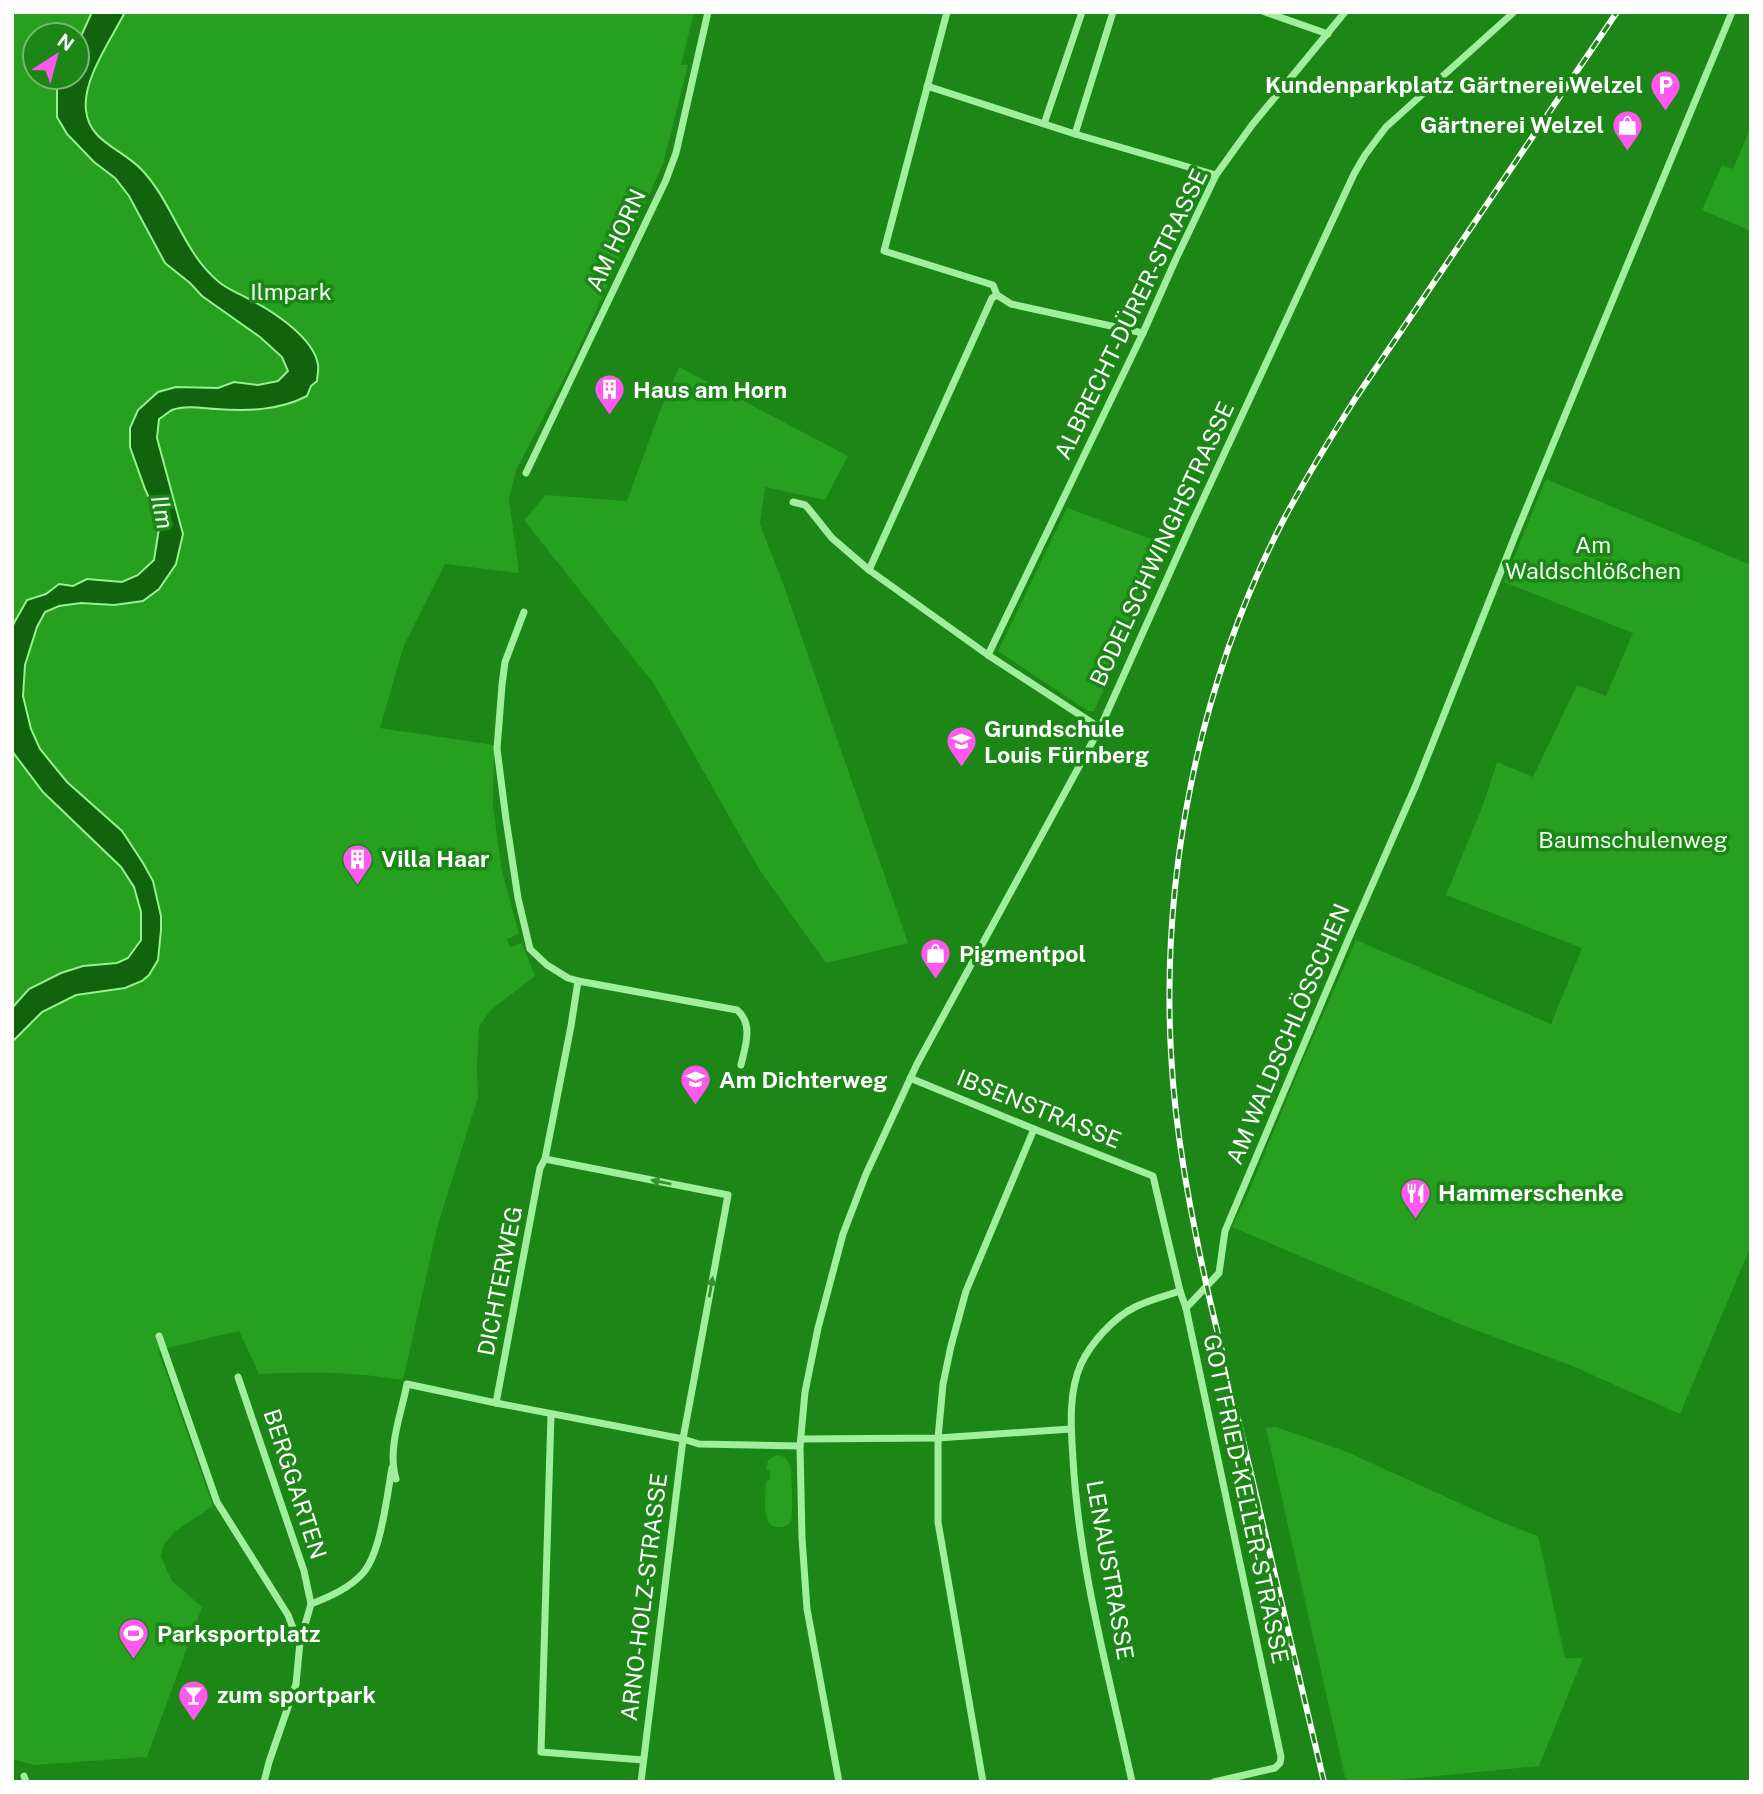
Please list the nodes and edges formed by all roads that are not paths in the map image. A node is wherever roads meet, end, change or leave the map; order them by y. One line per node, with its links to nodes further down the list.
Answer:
1 (708, 12): 16 (street, AM HORN)
2 (947, 12): 10 (street)
3 (1082, 12): 11 (street)
4 (1113, 12): 12 (street)
5 (1265, 12): 9 (street)
6 (1345, 12): 9 (street, ALBRECHT-DÜRER-STRASSE)
7 (1514, 12): 21 (street, BODELSCHWINGHSTRASSE)
8 (1732, 12): 29 (street, AM WALDSCHLÖSSCHEN)
9 (1328, 34): 13 (street, ALBRECHT-DÜRER-STRASSE)
10 (928, 86): 11 (street); 14 (street)
11 (1044, 124): 12 (street)
12 (1075, 134): 13 (street)
13 (1216, 175): 15 (street, ALBRECHT-DÜRER-STRASSE)
14 (997, 295): 15 (street); 18 (street)
15 (1143, 334): 20 (street, ALBRECHT-DÜRER-STRASSE)
16 (526, 474)
17 (793, 502): 18 (street)
18 (869, 570): 20 (street)
19 (524, 612): 22 (street)
20 (988, 655): 21 (street)
21 (1100, 728): 24 (street, BODELSCHWINGHSTRASSE)
22 (578, 981): 23 (street); 26 (street, DICHTERWEG)
23 (741, 1065)
24 (910, 1078): 25 (street, IBSENSTRASSE); 37 (street, BODELSCHWINGHSTRASSE)
25 (1034, 1129): 27 (street, IBSENSTRASSE); 35 (street)
26 (545, 1159): 32 (street, DICHTERWEG); 36 (street, ARNO-HOLZ-STRASSE, one-way to 26)
27 (1153, 1176): 28 (street, GOTTFRIED-KELLER-STRASSE)
28 (1180, 1291): 29 (street, GOTTFRIED-KELLER-STRASSE); 34 (street, LENAUSTRASSE)
29 (1186, 1308): 48 (street, GOTTFRIED-KELLER-STRASSE)
30 (159, 1336): 41 (street)
31 (238, 1377): 40 (street, BERGGARTEN)
32 (496, 1403): 33 (street); 38 (street)
33 (551, 1414): 36 (street); 42 (street)
34 (1071, 1429): 35 (street); 47 (street, LENAUSTRASSE)
35 (938, 1438): 37 (street); 46 (street)
36 (683, 1439): 37 (street); 42 (street, ARNO-HOLZ-STRASSE)
37 (800, 1443): 45 (street, BODELSCHWINGHSTRASSE)
38 (393, 1466): 39 (street); 40 (street)
39 (396, 1479)
40 (311, 1604): 41 (street)
41 (300, 1642): 43 (street)
42 (643, 1760): 44 (street, ARNO-HOLZ-STRASSE)
43 (264, 1782)
44 (640, 1782)
45 (839, 1782)
46 (983, 1782)
47 (1132, 1782)
48 (1214, 1782)

